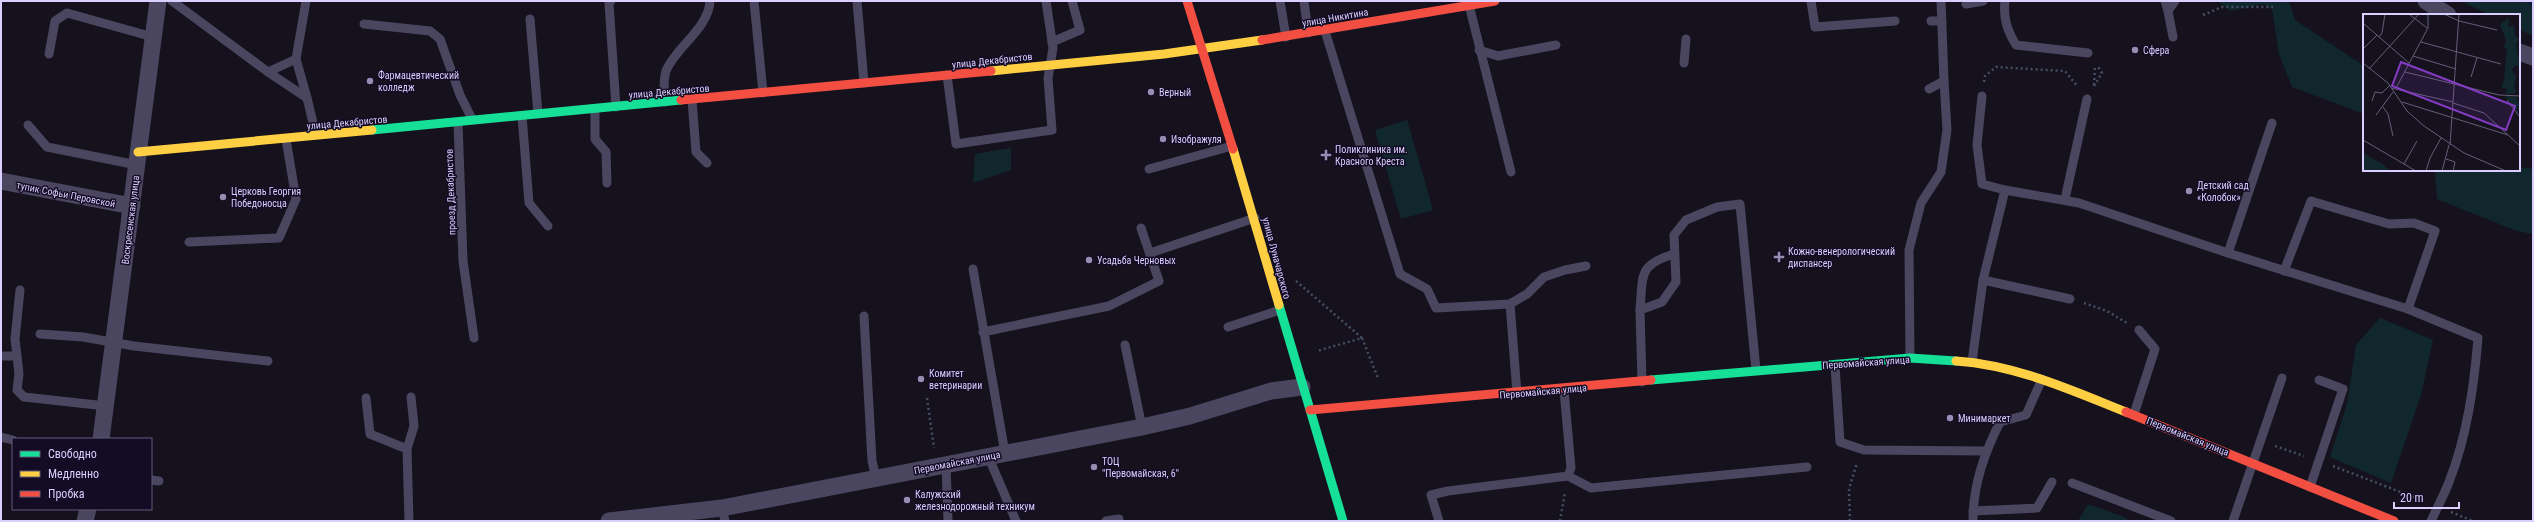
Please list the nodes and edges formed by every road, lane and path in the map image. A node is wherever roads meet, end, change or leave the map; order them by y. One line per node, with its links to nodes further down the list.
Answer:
1 (158, 1): 34 (street, Воскресенская улица)
2 (172, 1): 49 (lane)
3 (306, 1): 46 (lane)
4 (611, 1): 63 (lane)
5 (710, 1): 62 (lane)
6 (754, 1): 57 (lane)
7 (857, 1): 53 (lane)
8 (1046, 1): 38 (lane)
9 (1072, 1): 38 (lane)
10 (1187, 1): 40 (street, улица Луначарского)
11 (1280, 1): 35 (lane)
12 (1304, 1): 33 (lane)
13 (1495, 1): 22 (street, улица Никитина)
14 (1811, 1): 28 (lane)
15 (1941, 1): 30 (lane)
16 (1983, 1): 21 (lane)
17 (2005, 1): 43 (lane)
18 (2165, 1): 24 (lane)
19 (2175, 1): 24 (lane)
20 (2426, 1): 26 (street)
21 (1966, 4)
22 (1469, 5): 32 (street, улица Никитина); 41 (lane)
23 (2273, 7): 25 (path)
24 (2168, 11): 36 (lane)
25 (2203, 14)
26 (2446, 14)
27 (530, 19): 65 (lane)
28 (1895, 21)
29 (1931, 21): 30 (lane)
30 (1942, 21): 52 (lane)
31 (364, 24): 67 (lane)
32 (1325, 31): 33 (street, улица Никитина); 97 (lane)
33 (1308, 33): 35 (street, улица Никитина)
34 (153, 37): 44 (lane); 74 (street, Воскресенская улица)
35 (1286, 37): 40 (street, улица Никитина)
36 (2173, 38)
37 (1686, 39): 47 (lane)
38 (1052, 42): 48 (lane)
39 (1556, 45): 41 (lane)
40 (1202, 49): 48 (street, улица Декабристов); 73 (street, улица Луначарского)
41 (1479, 50): 77 (lane)
42 (2520, 52): 45 (street)
43 (2088, 53): 55 (path); 55 (path)
44 (49, 54)
45 (2533, 57)
46 (296, 59): 49 (lane); 59 (lane)
47 (1684, 63)
48 (1050, 65): 50 (street, улица Декабристов); 50 (lane)
49 (268, 72): 59 (lane)
50 (947, 75): 53 (street, улица Декабристов)
51 (1985, 76): 54 (path)
52 (1944, 81): 56 (lane); 113 (lane)
53 (864, 83): 57 (street, улица Декабристов)
54 (2075, 83)
55 (2094, 87): 60 (path)
56 (1929, 89)
57 (763, 93): 61 (street, улица Декабристов)
58 (1982, 96): 80 (lane)
59 (307, 98): 71 (lane)
60 (2087, 99): 81 (lane)
61 (692, 100): 62 (street, улица Декабристов); 75 (lane)
62 (665, 102): 63 (street, улица Декабристов)
63 (616, 107): 64 (street, улица Декабристов)
64 (595, 109): 65 (street, улица Декабристов); 79 (lane)
65 (538, 114): 66 (street, улица Декабристов)
66 (522, 116): 67 (street, улица Декабристов); 84 (lane)
67 (472, 121): 68 (street, улица Декабристов)
68 (458, 122): 71 (street, улица Декабристов); 106 (lane, проезд Декабристов)
69 (2272, 123): 88 (lane)
70 (28, 124): 74 (lane)
71 (316, 136): 72 (street, улица Декабристов)
72 (286, 139): 74 (street, улица Декабристов); 86 (lane)
73 (1233, 145): 76 (lane); 83 (street, улица Луначарского)
74 (138, 159): 82 (street, Воскресенская улица)
75 (707, 163)
76 (1149, 169)
77 (1511, 172)
78 (1, 181): 82 (street, тупик Софьи Перовской)
79 (607, 183)
80 (2005, 190): 81 (lane); 94 (lane)
81 (2065, 199): 88 (lane)
82 (132, 206): 108 (street, Воскресенская улица)
83 (1255, 218): 87 (lane); 99 (street, улица Луначарского)
84 (548, 226)
85 (1141, 228): 87 (lane)
86 (189, 242)
87 (1150, 253): 104 (lane)
88 (2228, 253): 92 (lane)
89 (1674, 254): 100 (lane); 100 (lane); 117 (lane)
90 (1586, 266): 97 (lane)
91 (973, 269): 104 (lane)
92 (2284, 271): 98 (lane); 98 (lane)
93 (1295, 280): 107 (path)
94 (1983, 280): 96 (lane); 115 (lane)
95 (20, 290): 112 (lane)
96 (2070, 299): 103 (path)
97 (1510, 304): 125 (lane)
98 (2408, 309): 167 (lane)
99 (1280, 310): 102 (lane); 123 (street, улица Луначарского)
100 (1640, 310): 122 (lane)
101 (864, 316): 145 (lane)
102 (1228, 327)
103 (2139, 330): 131 (lane)
104 (983, 332): 139 (lane)
105 (40, 334): 108 (lane)
106 (474, 338)
107 (1362, 338): 110 (path); 118 (path)
108 (114, 343): 114 (lane); 129 (street, Воскресенская улица)
109 (1125, 345): 132 (lane)
110 (1317, 351)
111 (1, 356): 112 (lane)
112 (17, 356): 129 (lane)
113 (1910, 358): 115 (street, Первомайская улица); 116 (street, Первомайская улица)
114 (268, 361)
115 (1972, 362): 119 (street, Первомайская улица)
116 (1835, 365): 117 (street, Первомайская улица); 138 (lane)
117 (1756, 370): 122 (street, Первомайская улица)
118 (1378, 378)
119 (2042, 378): 131 (street, Первомайская улица); 138 (lane)
120 (2282, 378): 140 (lane)
121 (2319, 380): 148 (lane)
122 (1642, 382): 124 (street, Первомайская улица)
123 (1302, 387): 130 (street, улица Луначарского); 132 (street, Первомайская улица)
124 (1564, 390): 125 (street, Первомайская улица); 144 (lane)
125 (1517, 393): 130 (street, Первомайская улица)
126 (411, 397): 136 (lane)
127 (366, 398): 136 (lane)
128 (927, 398): 137 (path)
129 (106, 406): 134 (street, Воскресенская улица)
130 (1310, 410): 159 (street, улица Луначарского)
131 (2134, 414): 140 (street, Первомайская улица)
132 (1142, 427): 139 (street, Первомайская улица)
133 (1, 437): 135 (lane)
134 (101, 438)
135 (12, 440)
136 (407, 449): 154 (lane)
137 (934, 450)
138 (1985, 451): 150 (lane)
139 (996, 455): 141 (street, Первомайская улица); 157 (lane)
140 (2254, 463): 148 (street, Первомайская улица); 165 (lane)
141 (946, 464): 145 (street, Первомайская улица); 156 (lane)
142 (1807, 467): 144 (lane)
143 (1853, 474): 162 (path)
144 (1568, 476): 160 (lane); 161 (path)
145 (876, 478): 151 (street, Первомайская улица)
146 (2052, 482): 150 (lane)
147 (2072, 483): 164 (lane)
148 (2310, 487): 166 (street, Первомайская улица)
149 (88, 510): 153 (street)
150 (1973, 511): 163 (lane)
151 (724, 514): 155 (street, Первомайская улица)
152 (1119, 519): 158 (lane)
153 (85, 521)
154 (409, 521)
155 (609, 521)
156 (948, 521)
157 (1016, 521)
158 (1106, 521)
159 (1343, 521)
160 (1439, 521)
161 (1560, 521)
162 (1850, 521)
163 (1973, 521)
164 (2171, 521)
165 (2233, 521)
166 (2394, 521)
167 (2432, 521)

